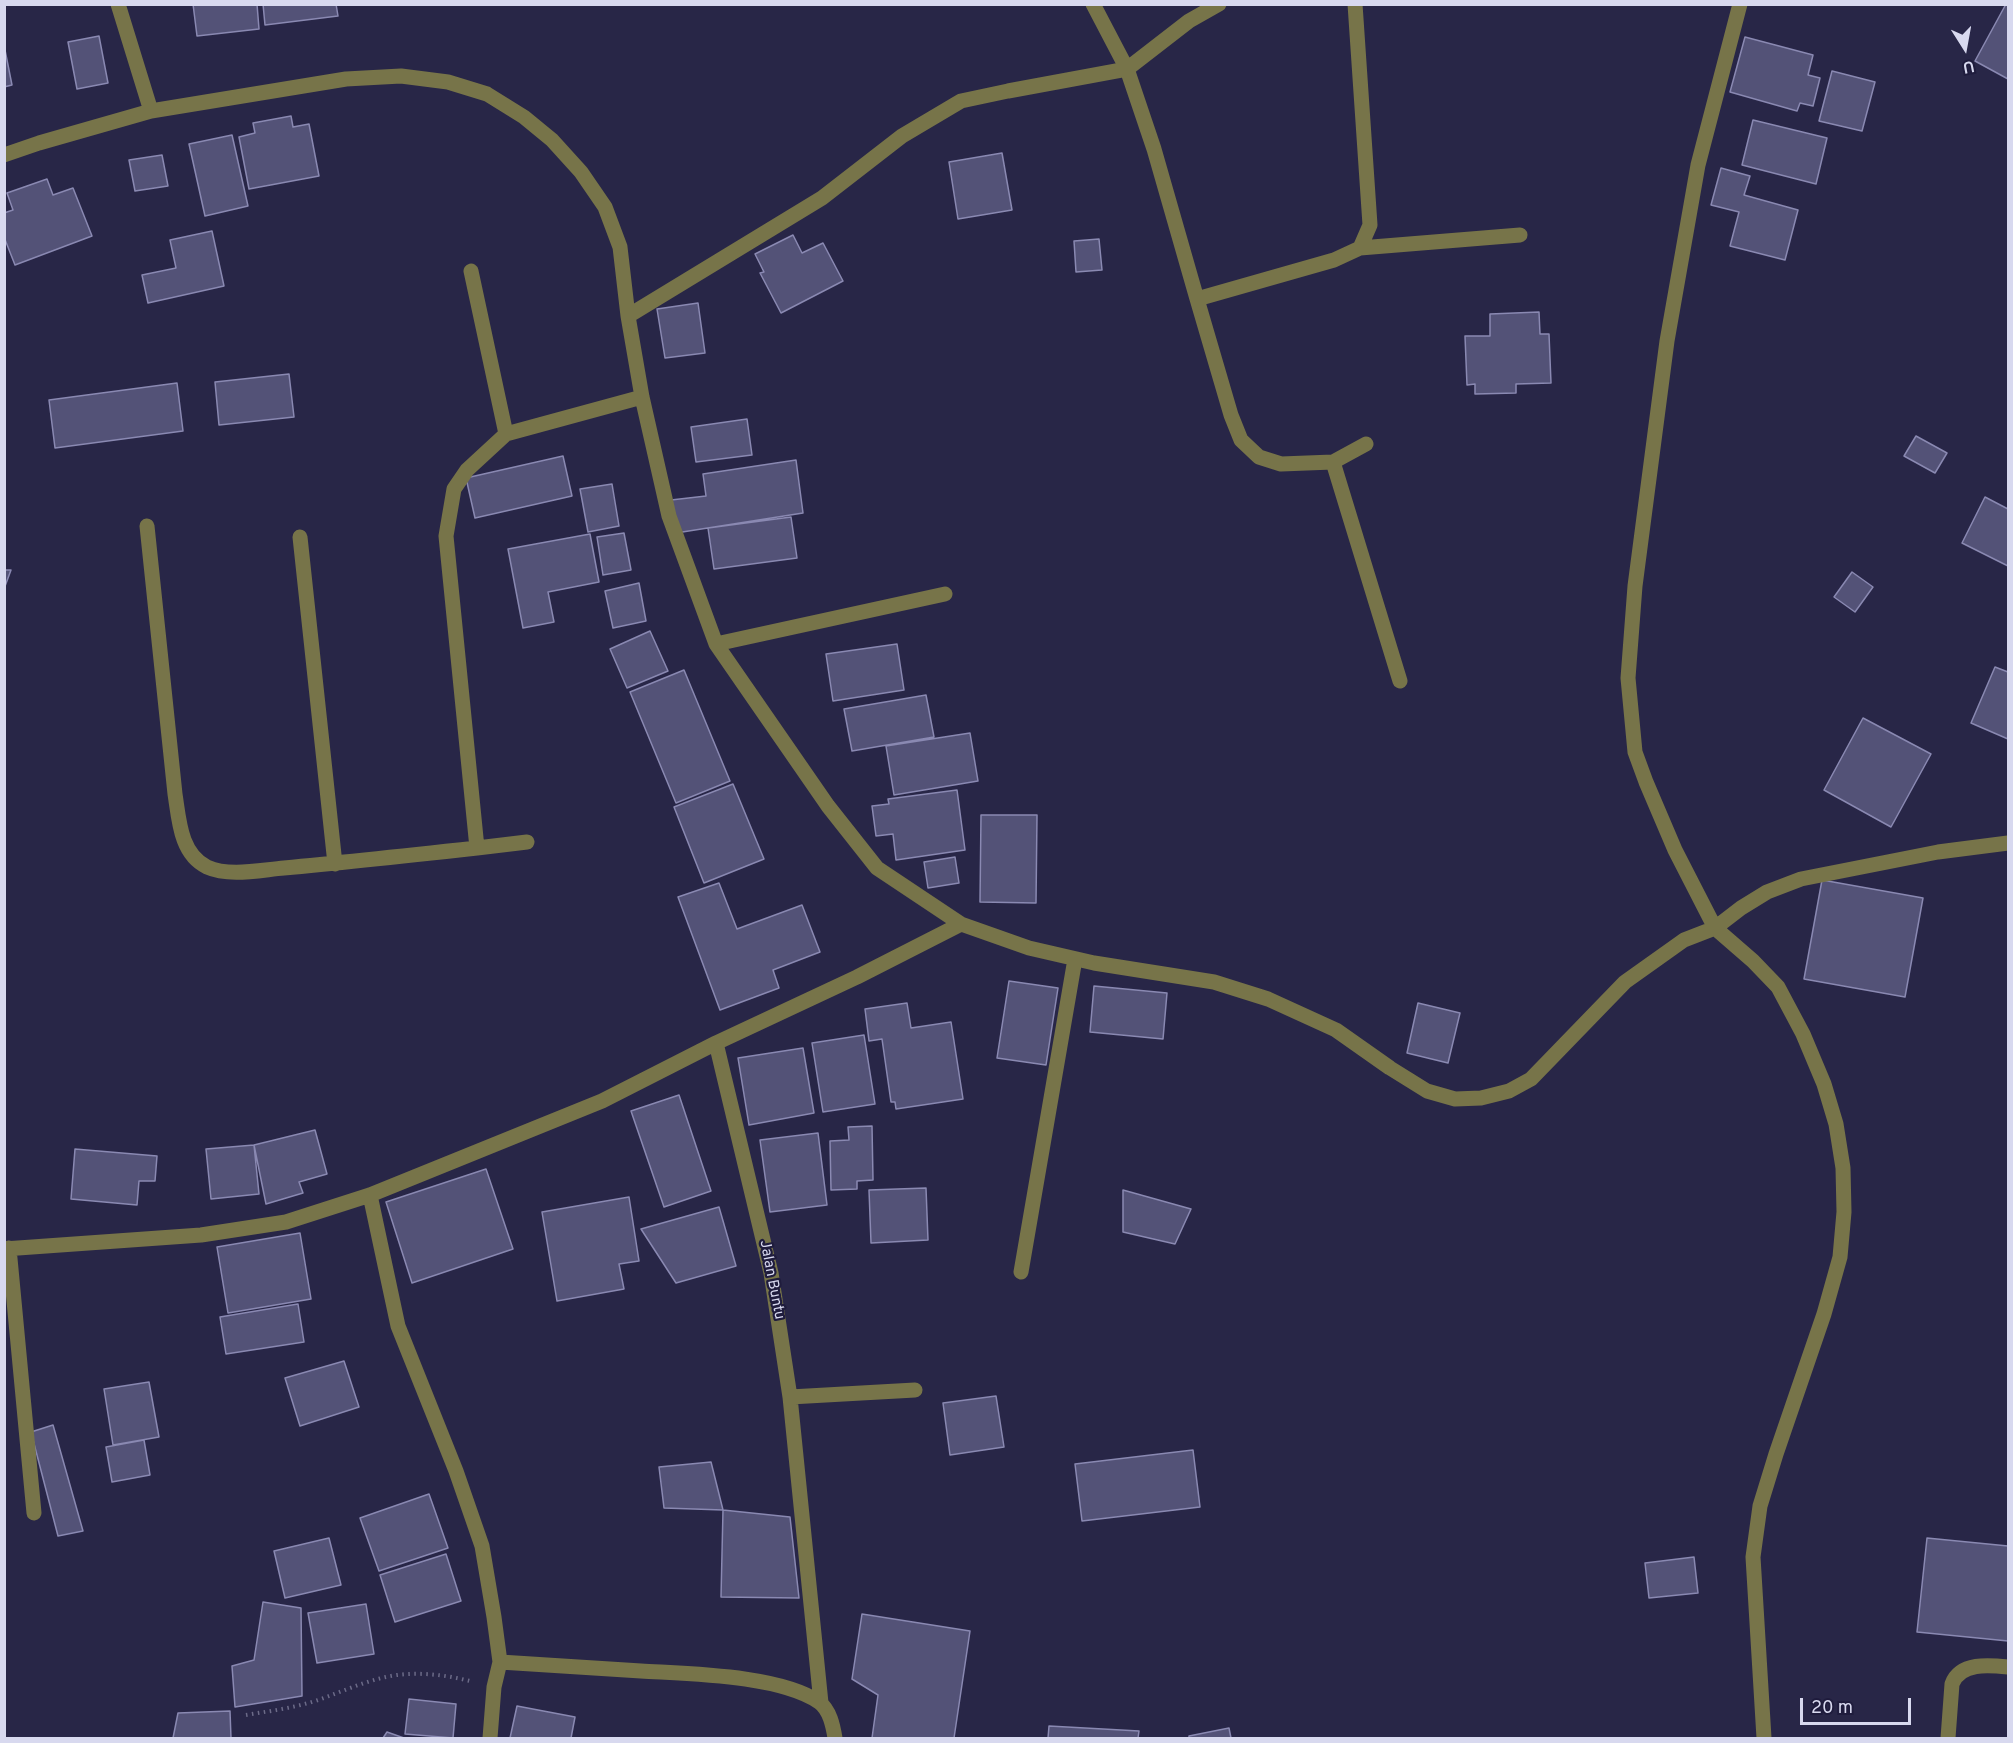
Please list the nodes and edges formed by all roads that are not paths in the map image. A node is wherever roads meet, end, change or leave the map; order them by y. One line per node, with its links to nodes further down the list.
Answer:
1 (118, 4): 7 (street)
2 (1093, 4): 6 (street)
3 (1219, 4): 6 (street)
4 (1354, 4): 10 (street)
5 (1740, 4): 28 (street)
6 (1127, 69): 12 (street); 13 (street)
7 (152, 111): 8 (street); 13 (street)
8 (4, 155)
9 (1520, 235): 10 (street)
10 (1360, 248): 12 (street)
11 (471, 271): 15 (street)
12 (1197, 299): 17 (street)
13 (628, 316): 14 (street)
14 (642, 398): 15 (street); 21 (street)
15 (506, 434): 25 (street)
16 (1366, 444): 17 (street)
17 (1333, 462): 22 (street)
18 (147, 526): 26 (street)
19 (300, 537): 26 (street)
20 (945, 594): 21 (street)
21 (716, 644): 27 (street)
22 (1400, 681)
23 (527, 842): 25 (street)
24 (2008, 843): 28 (street)
25 (477, 848): 26 (street)
26 (335, 864)
27 (961, 924): 29 (street); 30 (street)
28 (1715, 928): 29 (street); 42 (street)
29 (1075, 959): 33 (street)
30 (716, 1043): 31 (street); 35 (street, Jalan Buntu)
31 (370, 1195): 32 (street); 37 (street)
32 (7, 1249): 36 (street)
33 (1021, 1272)
34 (915, 1390): 35 (street)
35 (790, 1397): 39 (street, Jalan Buntu)
36 (34, 1513)
37 (500, 1662): 39 (street); 40 (street)
38 (2008, 1667): 43 (street)
39 (821, 1703): 41 (street, Jalan Buntu)
40 (490, 1738)
41 (835, 1738)
42 (1764, 1738)
43 (1948, 1738)

